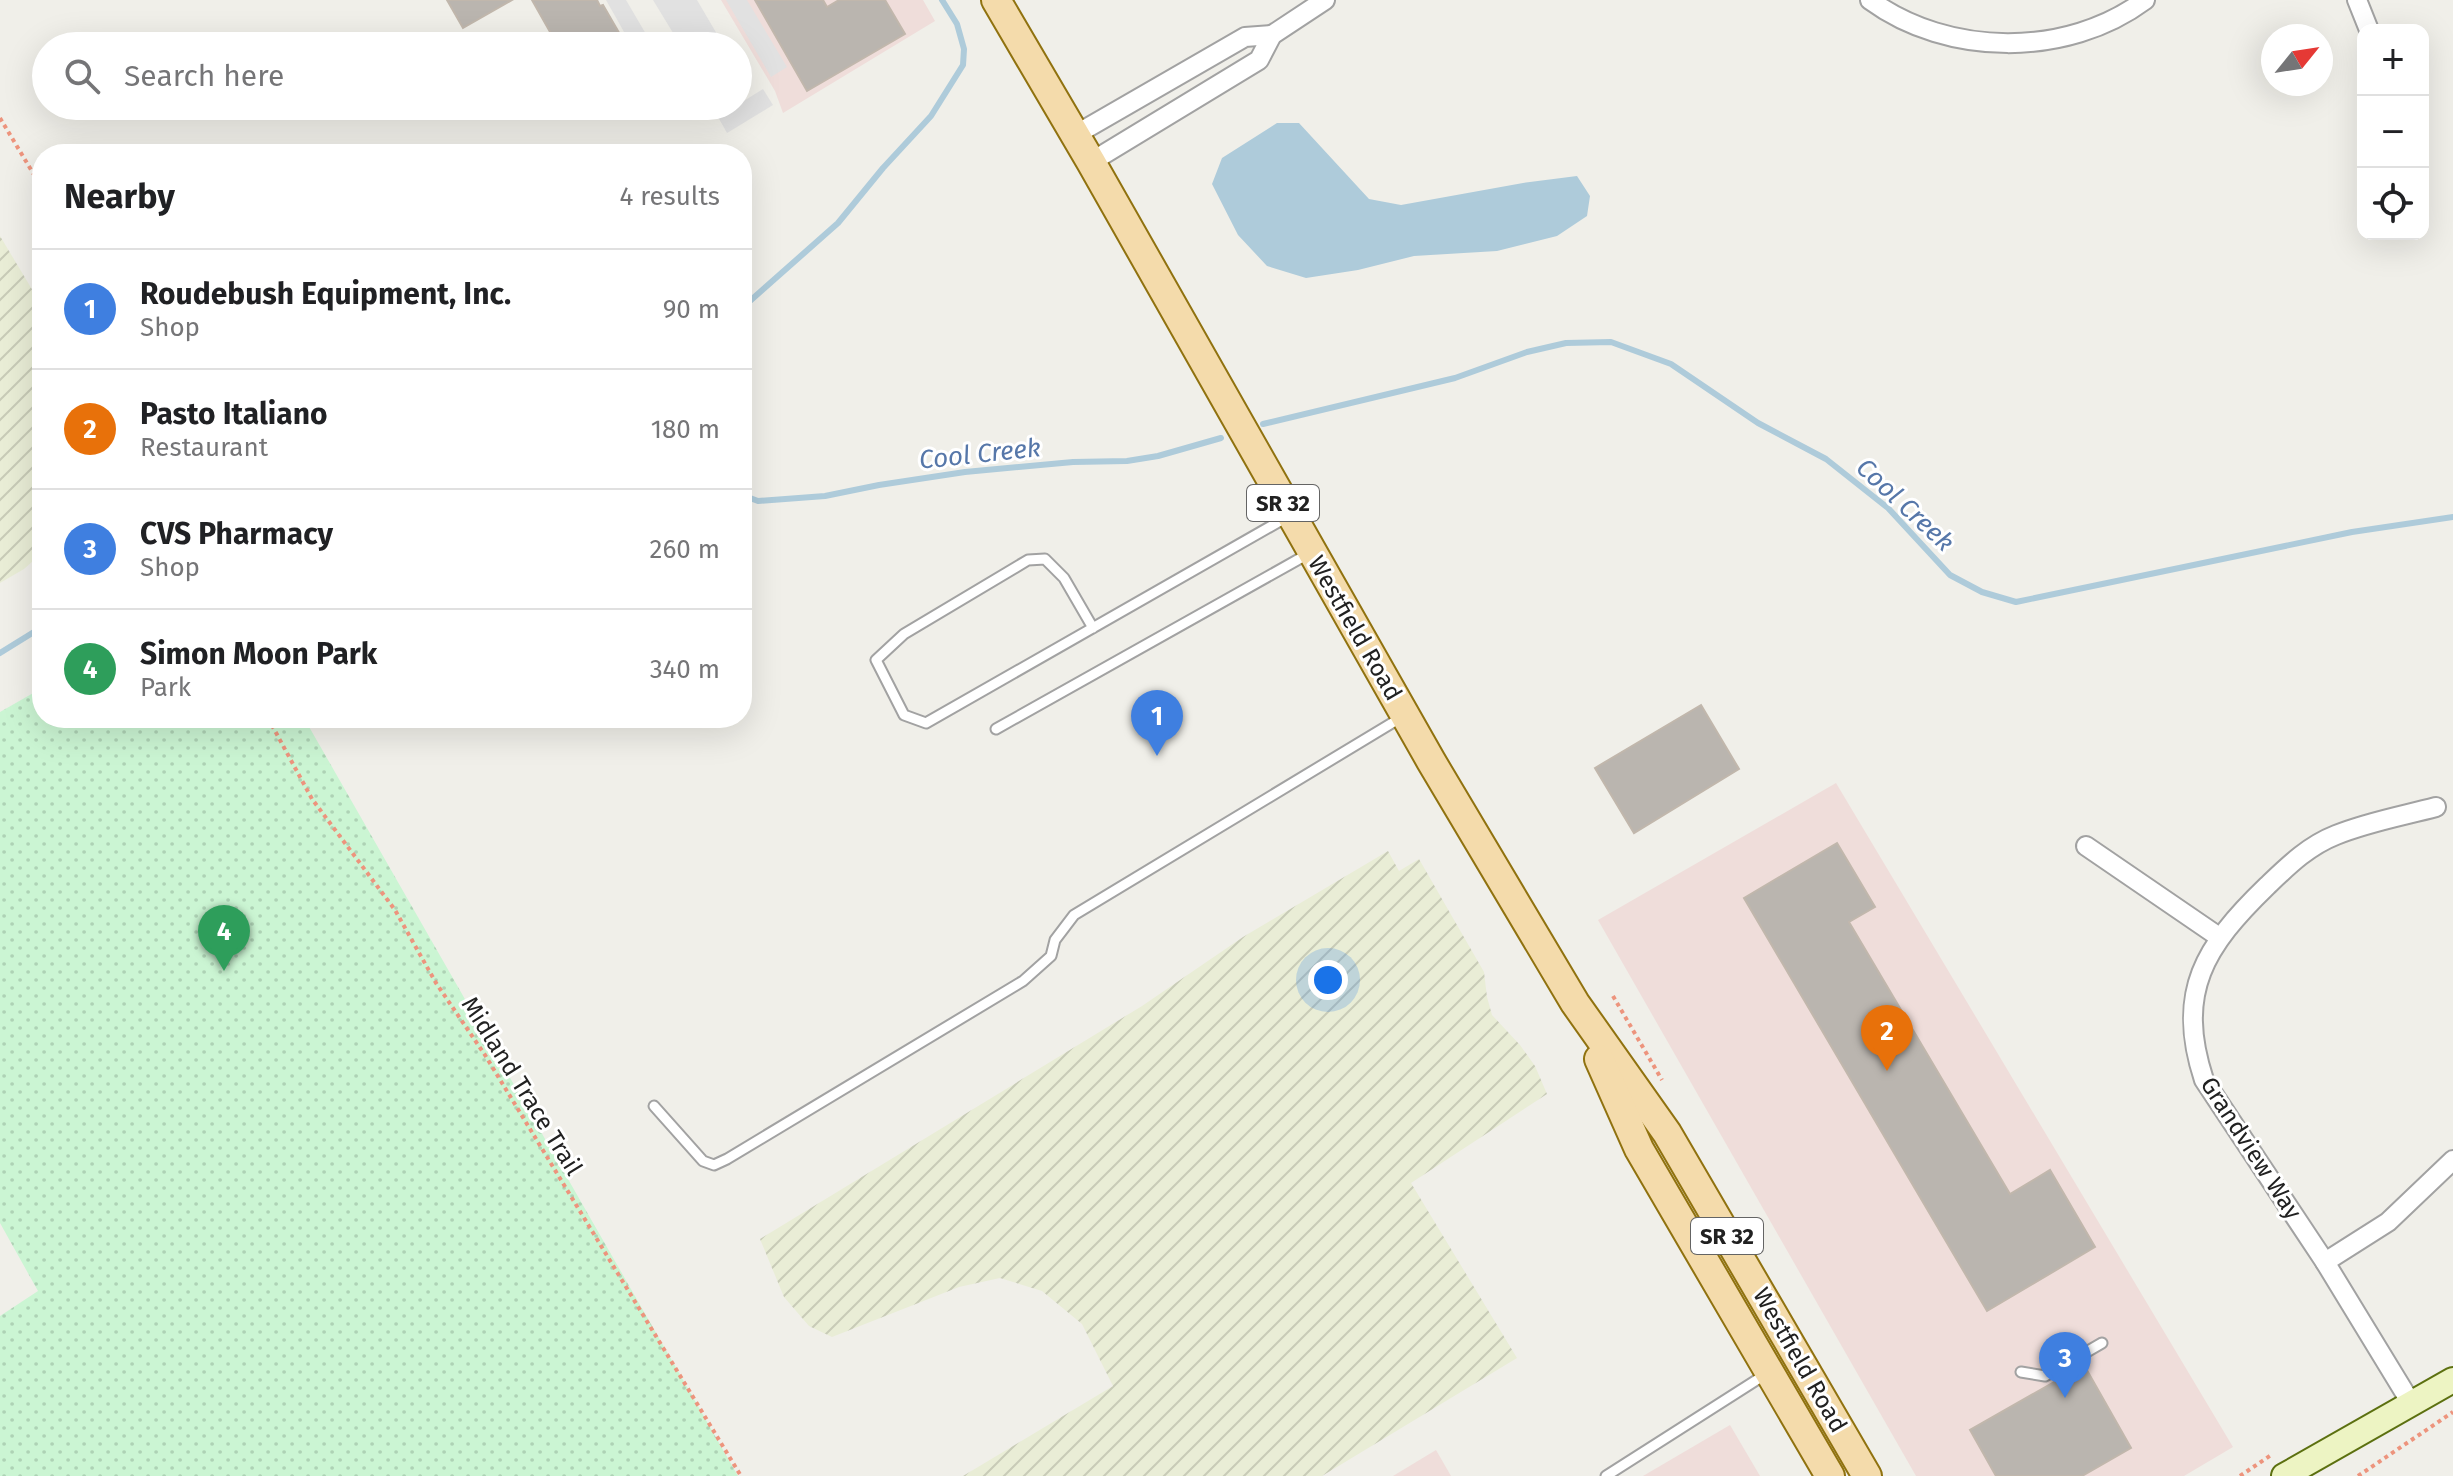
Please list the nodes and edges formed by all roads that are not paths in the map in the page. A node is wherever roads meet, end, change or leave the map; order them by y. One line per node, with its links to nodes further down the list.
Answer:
1 (996, 0): 8 (main road, Westfield Road / SR 32)
2 (1325, 0): 7 (street)
3 (1870, 0): 4 (street)
4 (2145, 0)
5 (2357, 0): 6 (street)
6 (2367, 24)
7 (1272, 35): 8 (street); 9 (street)
8 (1075, 135): 9 (main road, Westfield Road / SR 32)
9 (1091, 162): 10 (main road, Westfield Road / SR 32)
10 (1290, 515): 11 (main road, Westfield Road / SR 32); 12 (lane)
11 (1311, 553): 13 (main road, Westfield Road / SR 32); 14 (lane)
12 (1093, 628): 12 (lane)
13 (1405, 716): 18 (main road, Westfield Road / SR 32); 19 (lane)
14 (996, 729)
15 (2436, 807): 17 (street, Grandview Way)
16 (2086, 846): 17 (street)
17 (2219, 937): 21 (street, Grandview Way)
18 (1575, 1003): 23 (main road, Westfield Road / SR 32); 29 (main road, Westfield Road / SR 32)
19 (654, 1106)
20 (2453, 1160): 21 (street)
21 (2325, 1262): 26 (street, Grandview Way)
22 (2102, 1343): 24 (lane)
23 (1769, 1372): 27 (lane); 28 (main road, Westfield Road / SR 32)
24 (2021, 1372)
25 (2453, 1380): 26 (street)
26 (2411, 1403): 30 (street)
27 (1606, 1476)
28 (1830, 1476)
29 (1867, 1476)
30 (2284, 1476)

